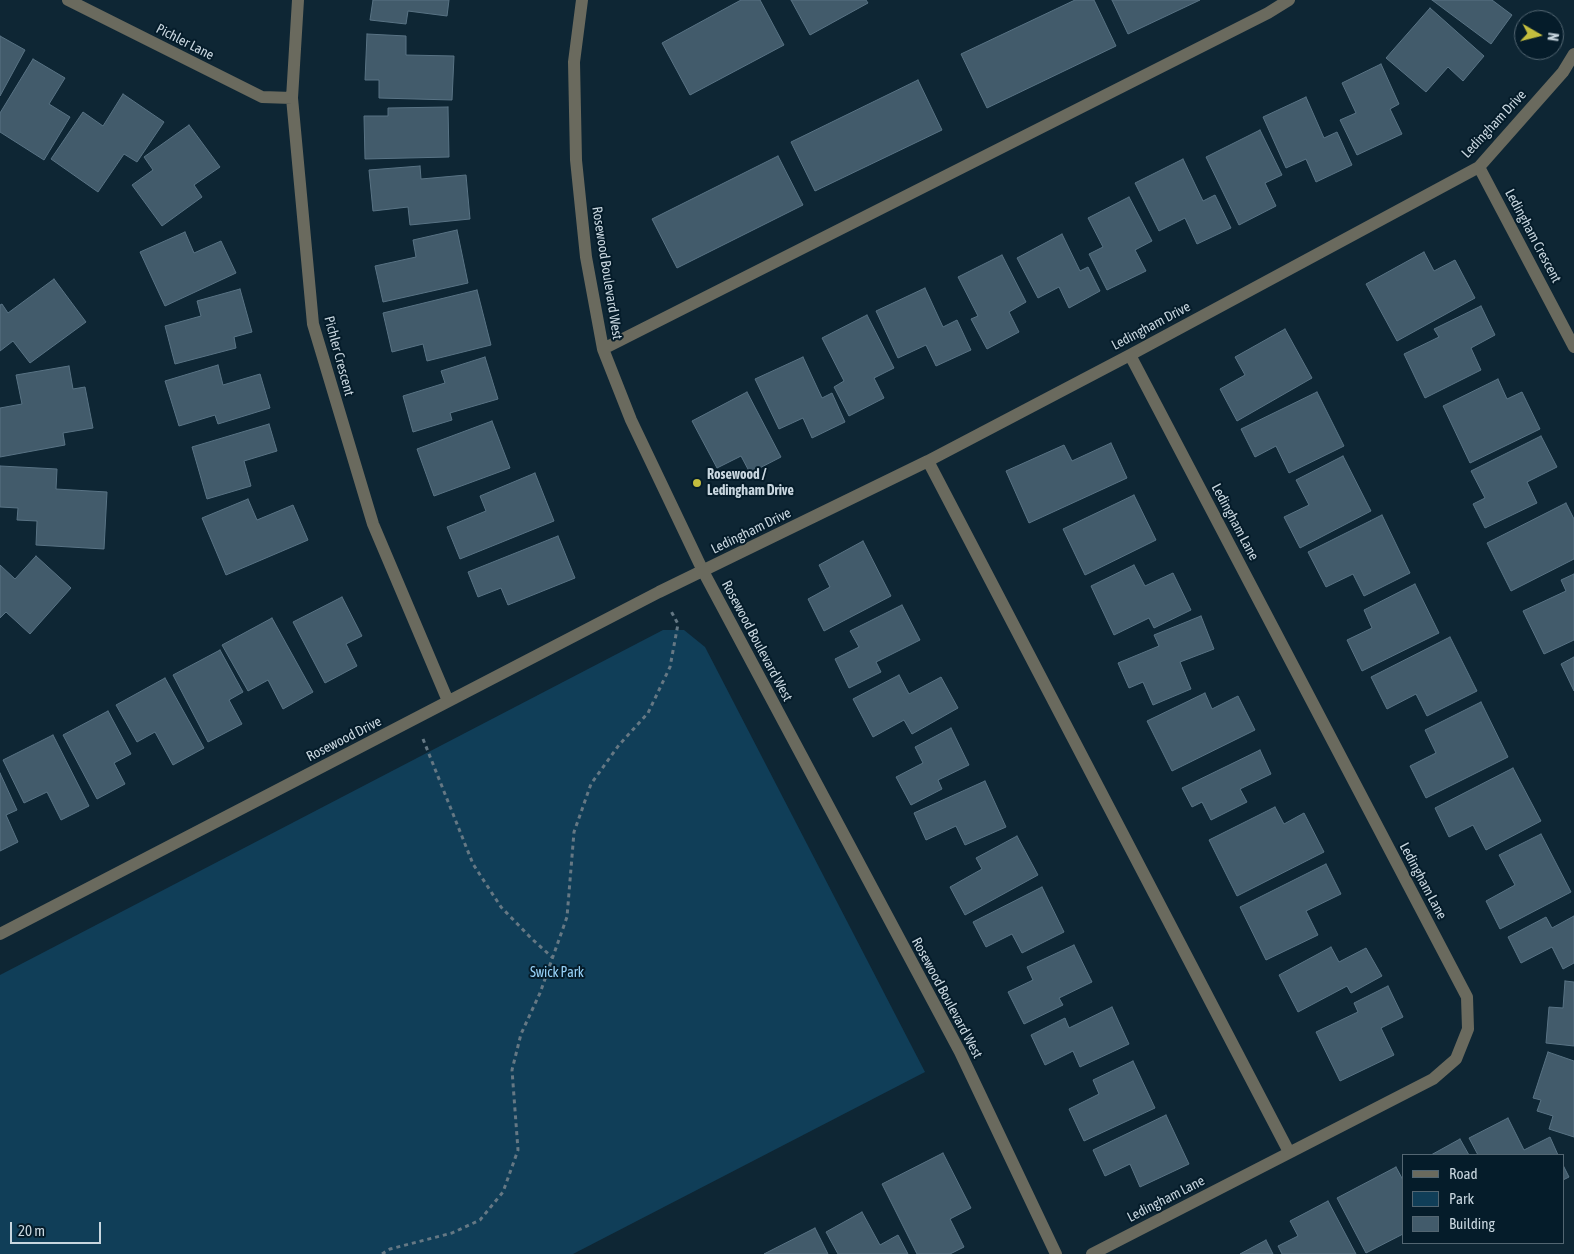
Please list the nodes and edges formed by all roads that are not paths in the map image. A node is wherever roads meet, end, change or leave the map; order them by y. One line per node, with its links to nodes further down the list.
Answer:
1 (68, 0): 6 (street, Pichler Lane)
2 (298, 0): 6 (street, Pichler Crescent)
3 (582, 0): 9 (street, Rosewood Boulevard West)
4 (1289, 0): 9 (street)
5 (1574, 54): 7 (street, Ledingham Drive)
6 (292, 98): 13 (street, Pichler Crescent)
7 (1479, 167): 8 (street, Ledingham Crescent); 10 (street, Ledingham Drive)
8 (1574, 347)
9 (603, 349): 12 (street, Rosewood Boulevard West)
10 (1130, 355): 11 (street, Ledingham Drive); 15 (street, Ledingham Lane)
11 (928, 461): 12 (street, Ledingham Drive); 15 (street)
12 (703, 571): 13 (street, Rosewood Drive); 16 (street, Rosewood Boulevard West)
13 (448, 701): 14 (street, Rosewood Drive)
14 (0, 934)
15 (1290, 1152): 17 (street, Ledingham Lane)
16 (1056, 1254)
17 (1092, 1254)

